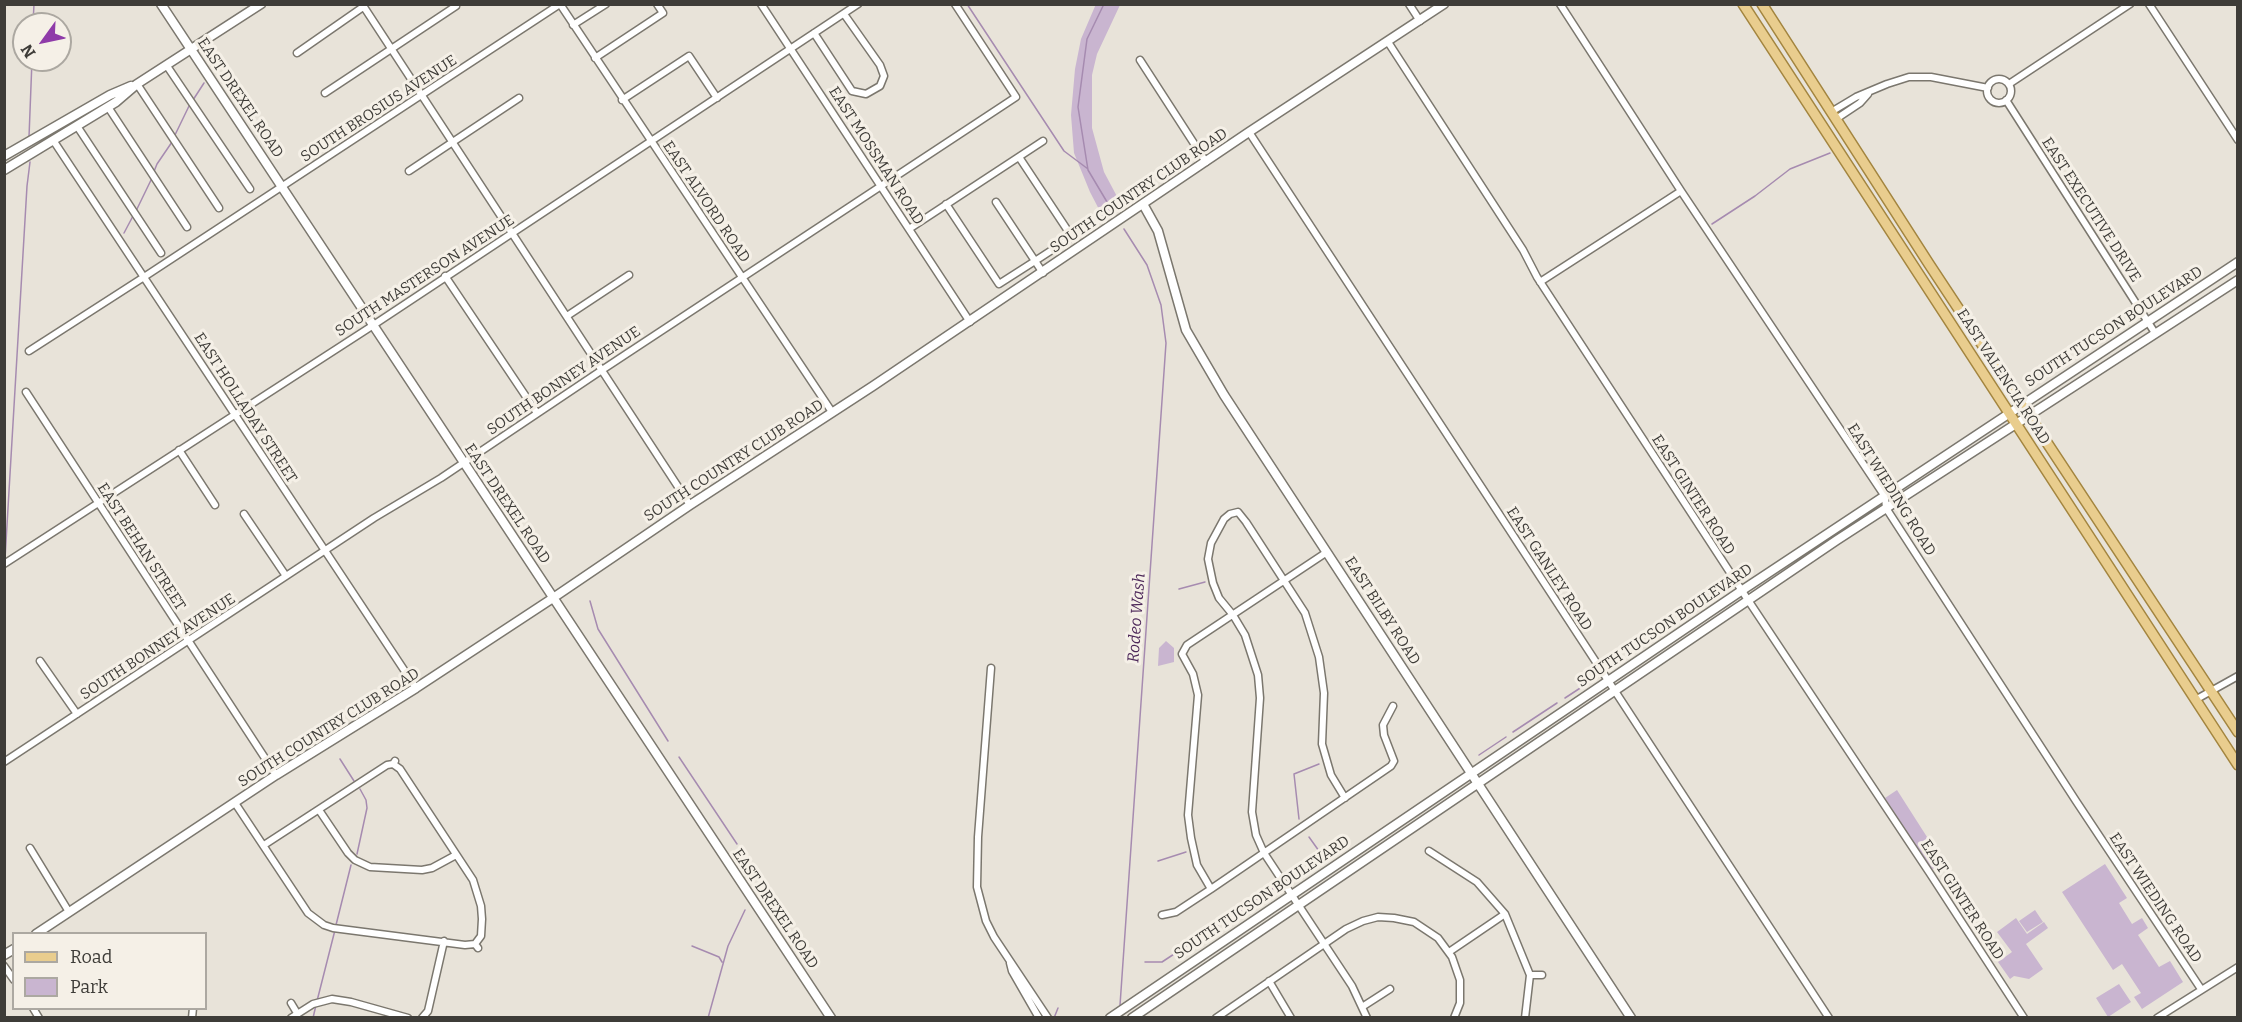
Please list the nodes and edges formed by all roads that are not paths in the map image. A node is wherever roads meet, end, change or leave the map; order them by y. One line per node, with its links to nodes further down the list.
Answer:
1 (161, 4): 25 (street, EAST DREXEL ROAD)
2 (261, 4): 25 (street)
3 (560, 4): 20 (street, EAST ALVORD ROAD); 34 (street, SOUTH BROSIUS AVENUE)
4 (606, 4): 20 (street)
5 (657, 4): 27 (street)
6 (761, 4): 24 (street, EAST MOSSMAN ROAD)
7 (858, 4): 18 (street, SOUTH MASTERSON AVENUE)
8 (954, 4): 55 (street, SOUTH BONNEY AVENUE)
9 (1409, 4): 19 (street)
10 (1444, 4): 19 (street, SOUTH COUNTRY CLUB ROAD)
11 (1560, 4): 57 (street, EAST WIEDING ROAD)
12 (1743, 4): 41 (main road, EAST VALENCIA ROAD)
13 (1762, 4): 40 (main road, EAST VALENCIA ROAD)
14 (2130, 4): 31 (street)
15 (2149, 4): 45 (street)
16 (363, 6): 23 (street); 26 (street)
17 (456, 6): 23 (street)
18 (844, 14): 21 (street, SOUTH MASTERSON AVENUE); 21 (street)
19 (1420, 21): 22 (street, SOUTH COUNTRY CLUB ROAD)
20 (573, 25): 27 (street, EAST ALVORD ROAD)
21 (814, 33): 24 (street, SOUTH MASTERSON AVENUE)
22 (1388, 42): 43 (street, SOUTH COUNTRY CLUB ROAD); 76 (street, EAST GINTER ROAD)
23 (391, 48): 33 (street); 34 (street)
24 (790, 49): 36 (street, SOUTH MASTERSON AVENUE); 55 (street, EAST MOSSMAN ROAD)
25 (191, 50): 29 (street); 54 (street, EAST DREXEL ROAD)
26 (297, 53)
27 (595, 58): 37 (street, EAST ALVORD ROAD)
28 (1140, 60): 51 (street)
29 (167, 66): 30 (street); 56 (street)
30 (137, 84): 39 (street); 49 (street); 61 (street)
31 (2009, 84): 32 (street); 38 (street)
32 (1988, 88): 38 (street); 40 (street)
33 (325, 93)
34 (421, 96): 48 (street); 54 (street, SOUTH BROSIUS AVENUE)
35 (519, 98): 48 (street)
36 (717, 98): 37 (street); 47 (street, SOUTH MASTERSON AVENUE)
37 (622, 100): 47 (street, EAST ALVORD ROAD)
38 (2006, 100): 78 (street, EAST EXECUTIVE DRIVE)
39 (108, 107): 42 (street); 62 (street)
40 (1834, 116): 41 (main road); 68 (main road, EAST VALENCIA ROAD)
41 (1820, 124): 69 (main road, EAST VALENCIA ROAD)
42 (77, 126): 44 (street); 65 (street)
43 (1250, 132): 51 (street, SOUTH COUNTRY CLUB ROAD); 115 (street, EAST GANLEY ROAD)
44 (53, 140): 52 (street); 73 (street, EAST HOLLADAY STREET)
45 (2238, 140)
46 (1043, 141): 50 (street)
47 (651, 142): 64 (street, SOUTH MASTERSON AVENUE); 74 (street, EAST ALVORD ROAD)
48 (451, 143): 53 (street); 64 (street)
49 (4, 156)
50 (1019, 157): 59 (street); 66 (street)
51 (1206, 162): 60 (street, SOUTH COUNTRY CLUB ROAD)
52 (4, 170)
53 (409, 171)
54 (283, 186): 73 (street, SOUTH BROSIUS AVENUE); 80 (street, EAST DREXEL ROAD)
55 (880, 186): 63 (street, EAST MOSSMAN ROAD); 74 (street, SOUTH BONNEY AVENUE)
56 (250, 189)
57 (1681, 191): 76 (street); 94 (street, EAST WIEDING ROAD)
58 (996, 202): 66 (street)
59 (946, 204): 63 (street); 66 (street)
60 (1143, 204): 70 (street, SOUTH COUNTRY CLUB ROAD); 102 (street, EAST BILBY ROAD)
61 (219, 208)
62 (187, 227)
63 (909, 229): 79 (street, EAST MOSSMAN ROAD)
64 (512, 233): 72 (street, SOUTH MASTERSON AVENUE); 77 (street)
65 (161, 253)
66 (1035, 261): 70 (street)
67 (2238, 262): 78 (street, SOUTH TUCSON BOULEVARD)
68 (1929, 264): 69 (main road); 85 (main road, EAST VALENCIA ROAD)
69 (1917, 272): 88 (main road, EAST VALENCIA ROAD)
70 (1043, 273): 79 (street, SOUTH COUNTRY CLUB ROAD)
71 (629, 274): 77 (street)
72 (446, 276): 80 (street, SOUTH MASTERSON AVENUE); 87 (street)
73 (144, 277): 82 (street, SOUTH BROSIUS AVENUE); 89 (street, EAST HOLLADAY STREET)
74 (742, 277): 83 (street, SOUTH BONNEY AVENUE); 86 (street, EAST ALVORD ROAD)
75 (2238, 280): 81 (street, SOUTH TUCSON BOULEVARD)
76 (1540, 282): 107 (street, EAST GINTER ROAD)
77 (567, 316): 83 (street)
78 (2147, 321): 81 (street, EAST EXECUTIVE DRIVE); 85 (street, SOUTH TUCSON BOULEVARD)
79 (970, 322): 86 (street, SOUTH COUNTRY CLUB ROAD)
80 (372, 326): 89 (street, SOUTH MASTERSON AVENUE); 93 (street, EAST DREXEL ROAD)
81 (2155, 333): 90 (street, SOUTH TUCSON BOULEVARD)
82 (29, 351)
83 (602, 370): 87 (street, SOUTH BONNEY AVENUE); 97 (street)
84 (26, 392): 95 (street, EAST BEHAN STREET)
85 (2022, 404): 88 (street, SOUTH TUCSON BOULEVARD); 90 (main road, EAST VALENCIA ROAD)
86 (832, 412): 97 (street, SOUTH COUNTRY CLUB ROAD)
87 (537, 413): 93 (street, SOUTH BONNEY AVENUE)
88 (2008, 413): 91 (main road, EAST VALENCIA ROAD); 94 (street, SOUTH TUCSON BOULEVARD)
89 (234, 414): 92 (street, SOUTH MASTERSON AVENUE); 101 (street, EAST HOLLADAY STREET)
90 (2029, 415): 91 (street, SOUTH TUCSON BOULEVARD); 100 (main road, EAST VALENCIA ROAD)
91 (2016, 424): 98 (street, SOUTH TUCSON BOULEVARD); 103 (main road, EAST VALENCIA ROAD)
92 (179, 450): 95 (street, SOUTH MASTERSON AVENUE); 96 (street)
93 (464, 462): 101 (street, SOUTH BONNEY AVENUE); 108 (street, EAST DREXEL ROAD)
94 (1885, 496): 98 (street, EAST WIEDING ROAD); 107 (street, SOUTH TUCSON BOULEVARD)
95 (98, 503): 104 (street, SOUTH MASTERSON AVENUE); 111 (street, EAST BEHAN STREET)
96 (215, 505)
97 (690, 505): 108 (street, SOUTH COUNTRY CLUB ROAD)
98 (1886, 508): 109 (street, SOUTH TUCSON BOULEVARD); 152 (street, EAST WIEDING ROAD)
99 (244, 514): 105 (street)
100 (2112, 543): 103 (main road); 118 (main road, EAST VALENCIA ROAD)
101 (326, 551): 105 (street, SOUTH BONNEY AVENUE); 116 (street, EAST HOLLADAY STREET)
102 (1327, 552): 106 (street); 125 (street, EAST BILBY ROAD)
103 (2098, 552): 119 (main road, EAST VALENCIA ROAD)
104 (4, 564)
105 (286, 576): 111 (street, SOUTH BONNEY AVENUE)
106 (1284, 580): 110 (street); 110 (street); 128 (street)
107 (1741, 591): 109 (street, EAST GINTER ROAD); 115 (street, SOUTH TUCSON BOULEVARD)
108 (553, 598): 116 (street, SOUTH COUNTRY CLUB ROAD); 159 (street, EAST DREXEL ROAD)
109 (1748, 600): 117 (street, SOUTH TUCSON BOULEVARD); 171 (street, EAST GINTER ROAD)
110 (1233, 615): 134 (street); 136 (street)
111 (189, 642): 121 (street, SOUTH BONNEY AVENUE); 126 (street, EAST BEHAN STREET)
112 (40, 661): 121 (street)
113 (991, 668): 146 (street)
114 (2238, 676): 118 (street)
115 (1607, 681): 117 (street, EAST GANLEY ROAD); 125 (street, SOUTH TUCSON BOULEVARD)
116 (416, 688): 126 (street, SOUTH COUNTRY CLUB ROAD)
117 (1614, 690): 127 (street, SOUTH TUCSON BOULEVARD); 170 (street, EAST GANLEY ROAD)
118 (2212, 691): 119 (street); 122 (main road, EAST VALENCIA ROAD)
119 (2194, 700): 124 (main road, EAST VALENCIA ROAD)
120 (1393, 706): 128 (street)
121 (77, 714): 123 (street, SOUTH BONNEY AVENUE)
122 (2238, 732)
123 (4, 762)
124 (2238, 765)
125 (1472, 774): 127 (street, EAST BILBY ROAD); 137 (street, SOUTH TUCSON BOULEVARD)
126 (276, 776): 129 (street, SOUTH COUNTRY CLUB ROAD)
127 (1477, 782): 138 (street, SOUTH TUCSON BOULEVARD); 169 (street, EAST BILBY ROAD)
128 (1345, 798): 134 (street)
129 (235, 803): 131 (street); 139 (street, SOUTH COUNTRY CLUB ROAD)
130 (319, 810): 131 (street); 135 (street); 135 (street)
131 (264, 845): 143 (street)
132 (30, 848): 139 (street)
133 (1429, 851): 140 (street)
134 (1264, 853): 136 (street); 137 (street)
135 (456, 855): 143 (street)
136 (1211, 889): 141 (street)
137 (1292, 893): 138 (street); 162 (street, SOUTH TUCSON BOULEVARD)
138 (1298, 903): 144 (street); 163 (street, SOUTH TUCSON BOULEVARD)
139 (69, 912): 142 (street, SOUTH COUNTRY CLUB ROAD)
140 (1505, 914): 145 (street); 148 (street)
141 (1162, 915)
142 (38, 932)
143 (444, 941): 158 (street)
144 (1325, 943): 145 (street); 150 (street); 154 (street)
145 (1449, 951): 167 (street)
146 (1010, 963): 160 (street); 161 (street)
147 (2238, 967): 152 (street)
148 (1530, 975): 149 (street); 168 (street)
149 (1542, 975)
150 (1269, 981): 164 (street); 165 (street)
151 (1390, 988): 154 (street)
152 (2201, 989): 172 (street)
153 (291, 1003): 155 (street)
154 (1362, 1006): 166 (street)
155 (297, 1013): 156 (street); 157 (street)
156 (291, 1017)
157 (408, 1017)
158 (422, 1017)
159 (831, 1017)
160 (1039, 1017)
161 (1048, 1017)
162 (1111, 1017)
163 (1132, 1017)
164 (1216, 1017)
165 (1291, 1017)
166 (1367, 1017)
167 (1455, 1017)
168 (1526, 1017)
169 (1631, 1017)
170 (1829, 1017)
171 (2024, 1017)
172 (2157, 1017)

